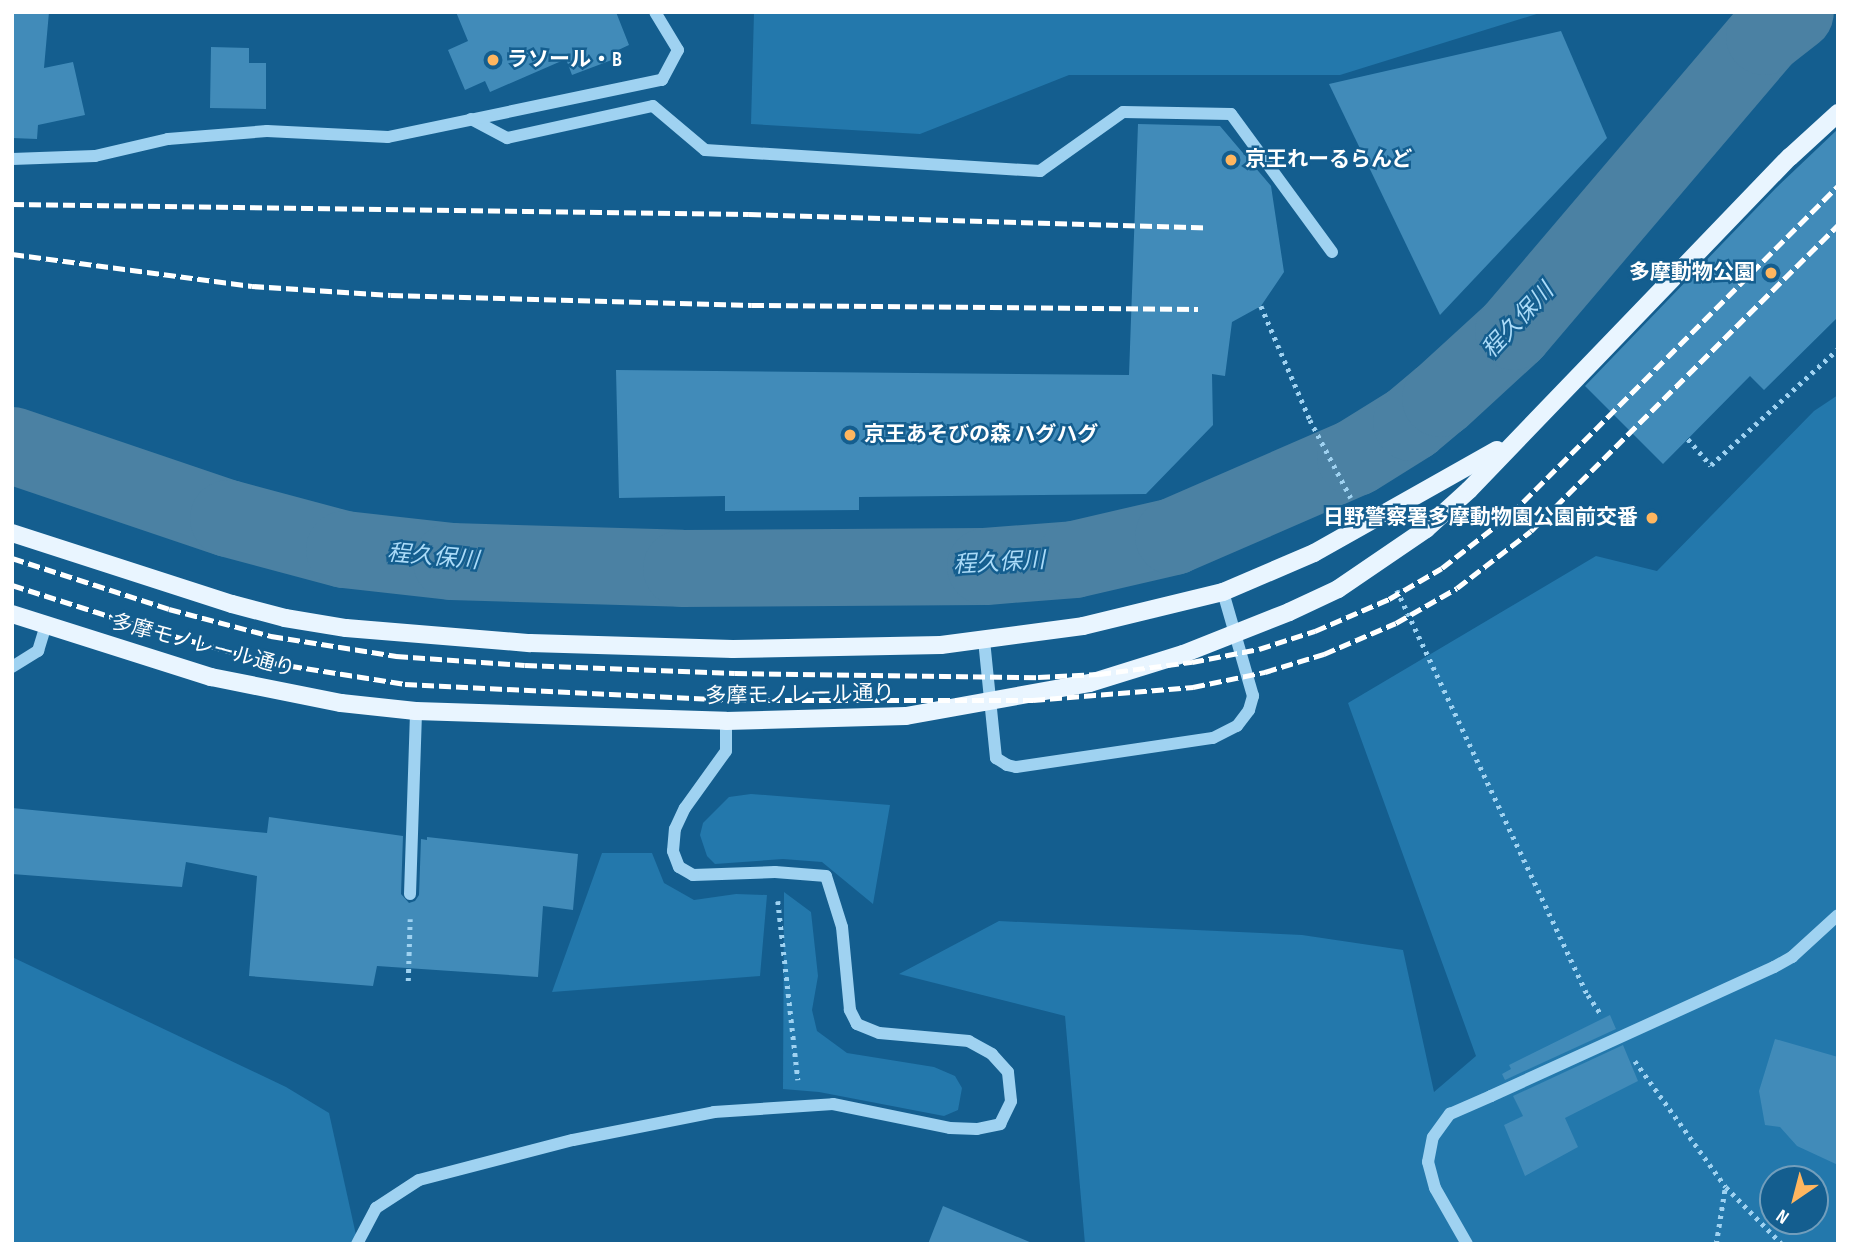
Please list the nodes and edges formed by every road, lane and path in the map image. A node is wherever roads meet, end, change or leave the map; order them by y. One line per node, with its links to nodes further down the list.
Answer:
1 (655, 12): 3 (street)
2 (1838, 113): 8 (main road, 多摩モノレール通り)
3 (471, 119): 4 (street); 5 (street)
4 (12, 159)
5 (1332, 252)
6 (1261, 306): 10 (path)
7 (1838, 349): 9 (path)
8 (1524, 433): 13 (main road, 多摩モノレール通り); 16 (main road, 多摩モノレール通り)
9 (1688, 439)
10 (1345, 486)
11 (12, 533): 17 (main road, 多摩モノレール通り)
12 (1396, 590): 26 (path)
13 (1223, 592): 16 (street); 17 (main road, 多摩モノレール通り)
14 (12, 614): 15 (main road, 多摩モノレール通り)
15 (46, 625): 18 (street); 20 (main road, 多摩モノレール通り)
16 (1236, 634): 19 (main road, 多摩モノレール通り); 19 (street)
17 (984, 640): 19 (street)
18 (12, 667)
19 (990, 702): 21 (main road, 多摩モノレール通り)
20 (416, 710): 21 (main road, 多摩モノレール通り); 23 (street)
21 (726, 721): 22 (street)
22 (775, 872): 28 (path); 28 (street)
23 (410, 894): 25 (path)
24 (1838, 915): 31 (street, bridge)
25 (408, 981)
26 (1604, 1018)
27 (1628, 1052): 29 (path)
28 (801, 1108): 30 (street)
29 (1726, 1187): 32 (path); 33 (path)
30 (357, 1244)
31 (1467, 1244)
32 (1716, 1244)
33 (1782, 1244)

